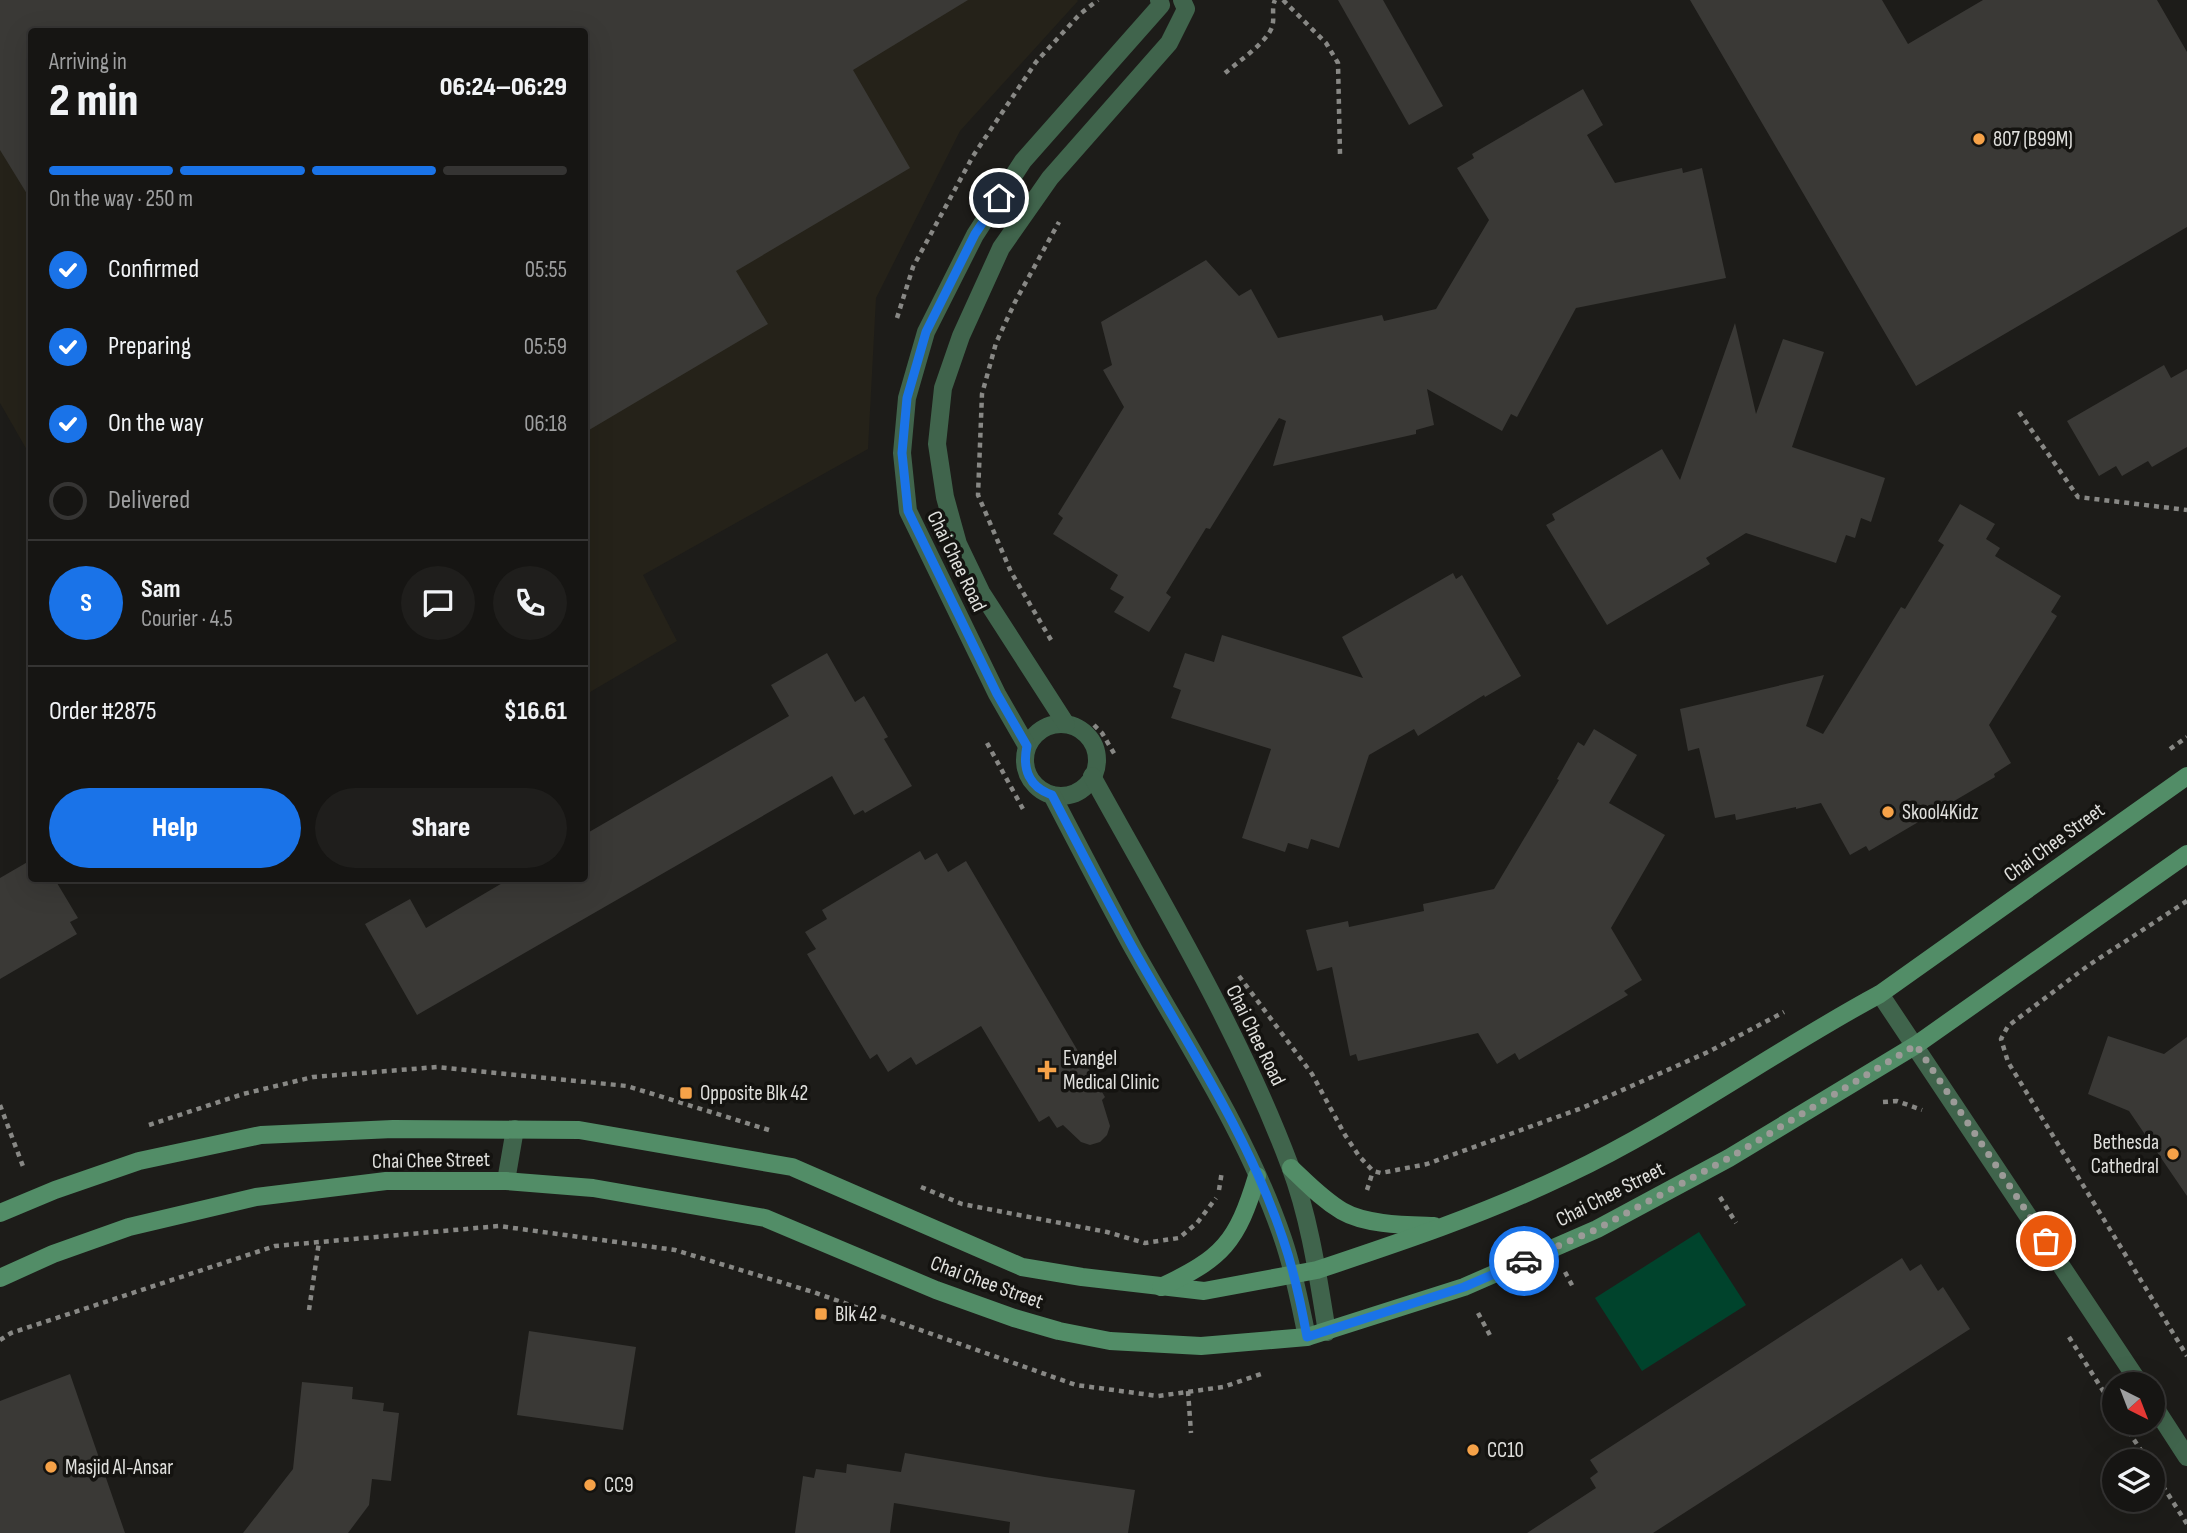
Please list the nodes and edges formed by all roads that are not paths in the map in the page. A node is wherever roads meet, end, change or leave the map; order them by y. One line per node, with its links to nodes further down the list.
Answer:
1 (1159, 0): 4 (street, Chai Chee Road)
2 (1182, 0): 3 (street, Chai Chee Road)
3 (1066, 724): 4 (street); 5 (street, Chai Chee Road)
4 (1027, 746): 7 (street, Chai Chee Road)
5 (1093, 776): 7 (street); 12 (street, Chai Chee Road)
6 (2187, 776): 9 (street, Chai Chee Street)
7 (1052, 795): 13 (street, Chai Chee Road)
8 (2187, 854): 10 (street, Chai Chee Street)
9 (1880, 994): 10 (street); 16 (street, Chai Chee Street)
10 (1916, 1045): 21 (street, Chai Chee Street); 23 (street)
11 (515, 1129): 14 (street); 15 (street, Chai Chee Street); 20 (street, Chai Chee Street)
12 (1291, 1168): 16 (street); 17 (street, Chai Chee Road)
13 (1257, 1176): 18 (street, Chai Chee Road); 20 (street)
14 (506, 1181): 19 (street, Chai Chee Street); 22 (street, Chai Chee Street)
15 (0, 1213)
16 (1448, 1226): 17 (street, Chai Chee Street)
17 (1317, 1270): 18 (street, Chai Chee Street); 21 (street, Chai Chee Road)
18 (1295, 1275): 20 (street, Chai Chee Street); 22 (street, Chai Chee Road)
19 (0, 1278)
20 (1161, 1287)
21 (1327, 1332): 22 (street, Chai Chee Street)
22 (1307, 1337)
23 (2132, 1372)
24 (2165, 1424): 25 (street)
25 (2187, 1457)

